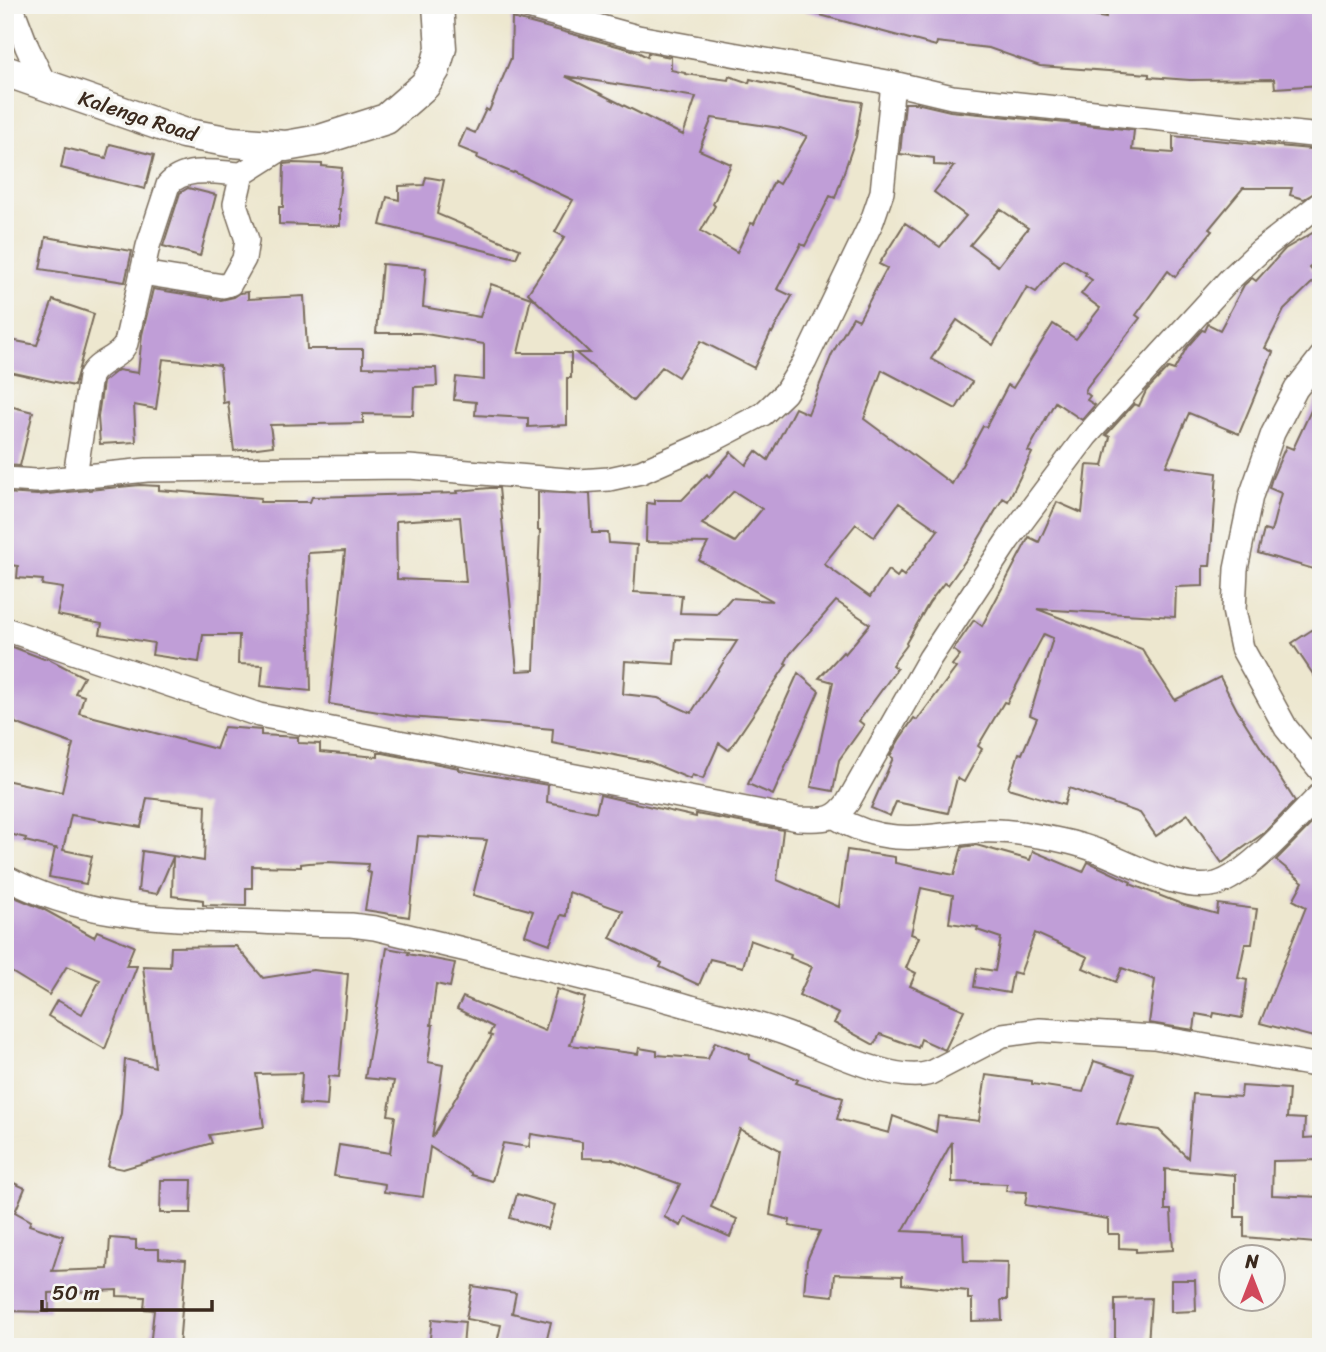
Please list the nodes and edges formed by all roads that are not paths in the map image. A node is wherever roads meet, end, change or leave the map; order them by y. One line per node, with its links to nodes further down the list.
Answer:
1 (11, 5): 6 (street)
2 (438, 5): 8 (main road, Kalenga Road)
3 (520, 5): 5 (street)
4 (5, 71): 6 (main road, Kalenga Road)
5 (893, 83): 7 (street); 13 (street)
6 (45, 85): 8 (main road, Kalenga Road)
7 (1321, 136)
8 (286, 146): 9 (street)
9 (242, 174): 11 (street); 11 (street)
10 (1321, 203): 18 (street)
11 (142, 273): 13 (street)
12 (1321, 357): 16 (street)
13 (75, 476): 14 (street)
14 (5, 479)
15 (5, 629): 18 (street)
16 (1321, 771)
17 (1321, 794): 18 (street)
18 (835, 817)
19 (5, 877): 20 (street)
20 (1321, 1066)

